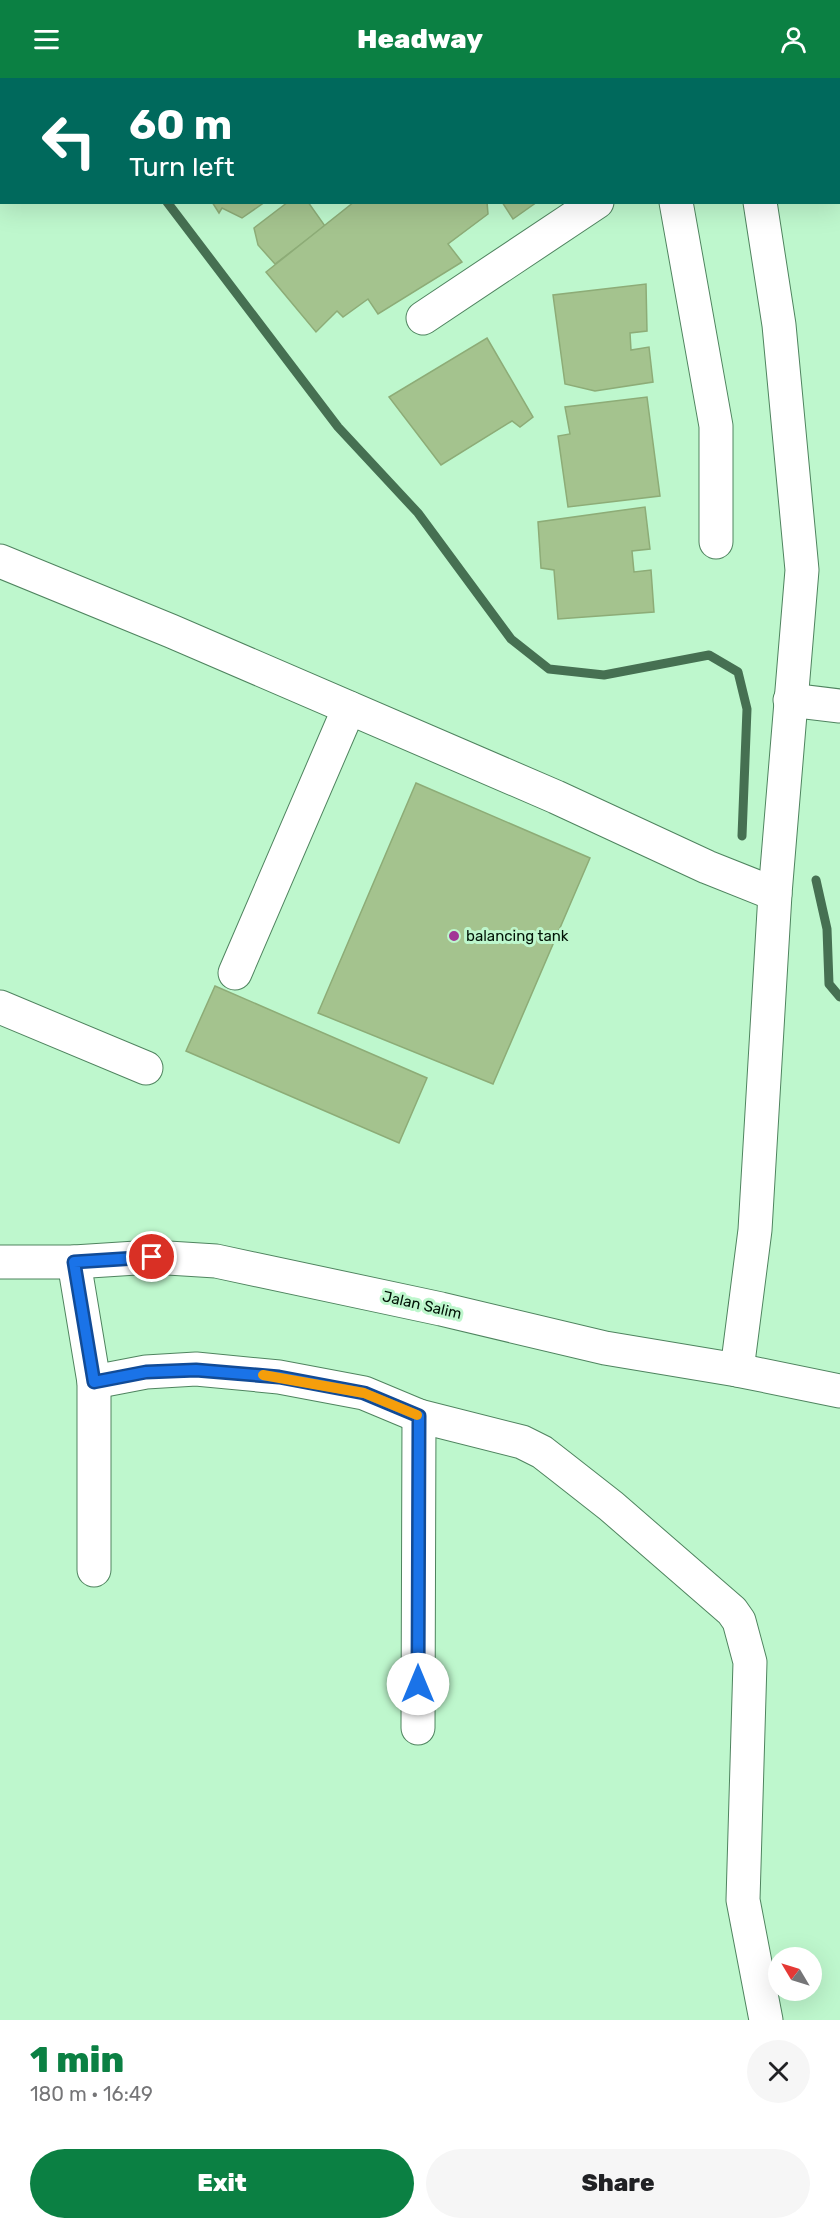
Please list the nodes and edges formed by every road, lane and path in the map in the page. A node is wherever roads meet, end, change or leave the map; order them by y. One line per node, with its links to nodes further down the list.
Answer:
1 (594, 204): 4 (street)
2 (676, 204): 5 (street)
3 (760, 204): 7 (street)
4 (423, 318)
5 (716, 542)
6 (0, 561): 9 (street)
7 (790, 700): 8 (street); 10 (street)
8 (840, 706)
9 (349, 708): 10 (street); 11 (street)
10 (775, 894): 16 (street)
11 (235, 973)
12 (0, 1007): 13 (street)
13 (146, 1068)
14 (0, 1262): 15 (street, Jalan Salim)
15 (74, 1262): 16 (street, Jalan Salim); 17 (street)
16 (737, 1370): 18 (street, Jalan Salim)
17 (94, 1382): 19 (street); 20 (street)
18 (840, 1391)
19 (419, 1416): 21 (street); 22 (street)
20 (94, 1570)
21 (418, 1728)
22 (766, 2020)

